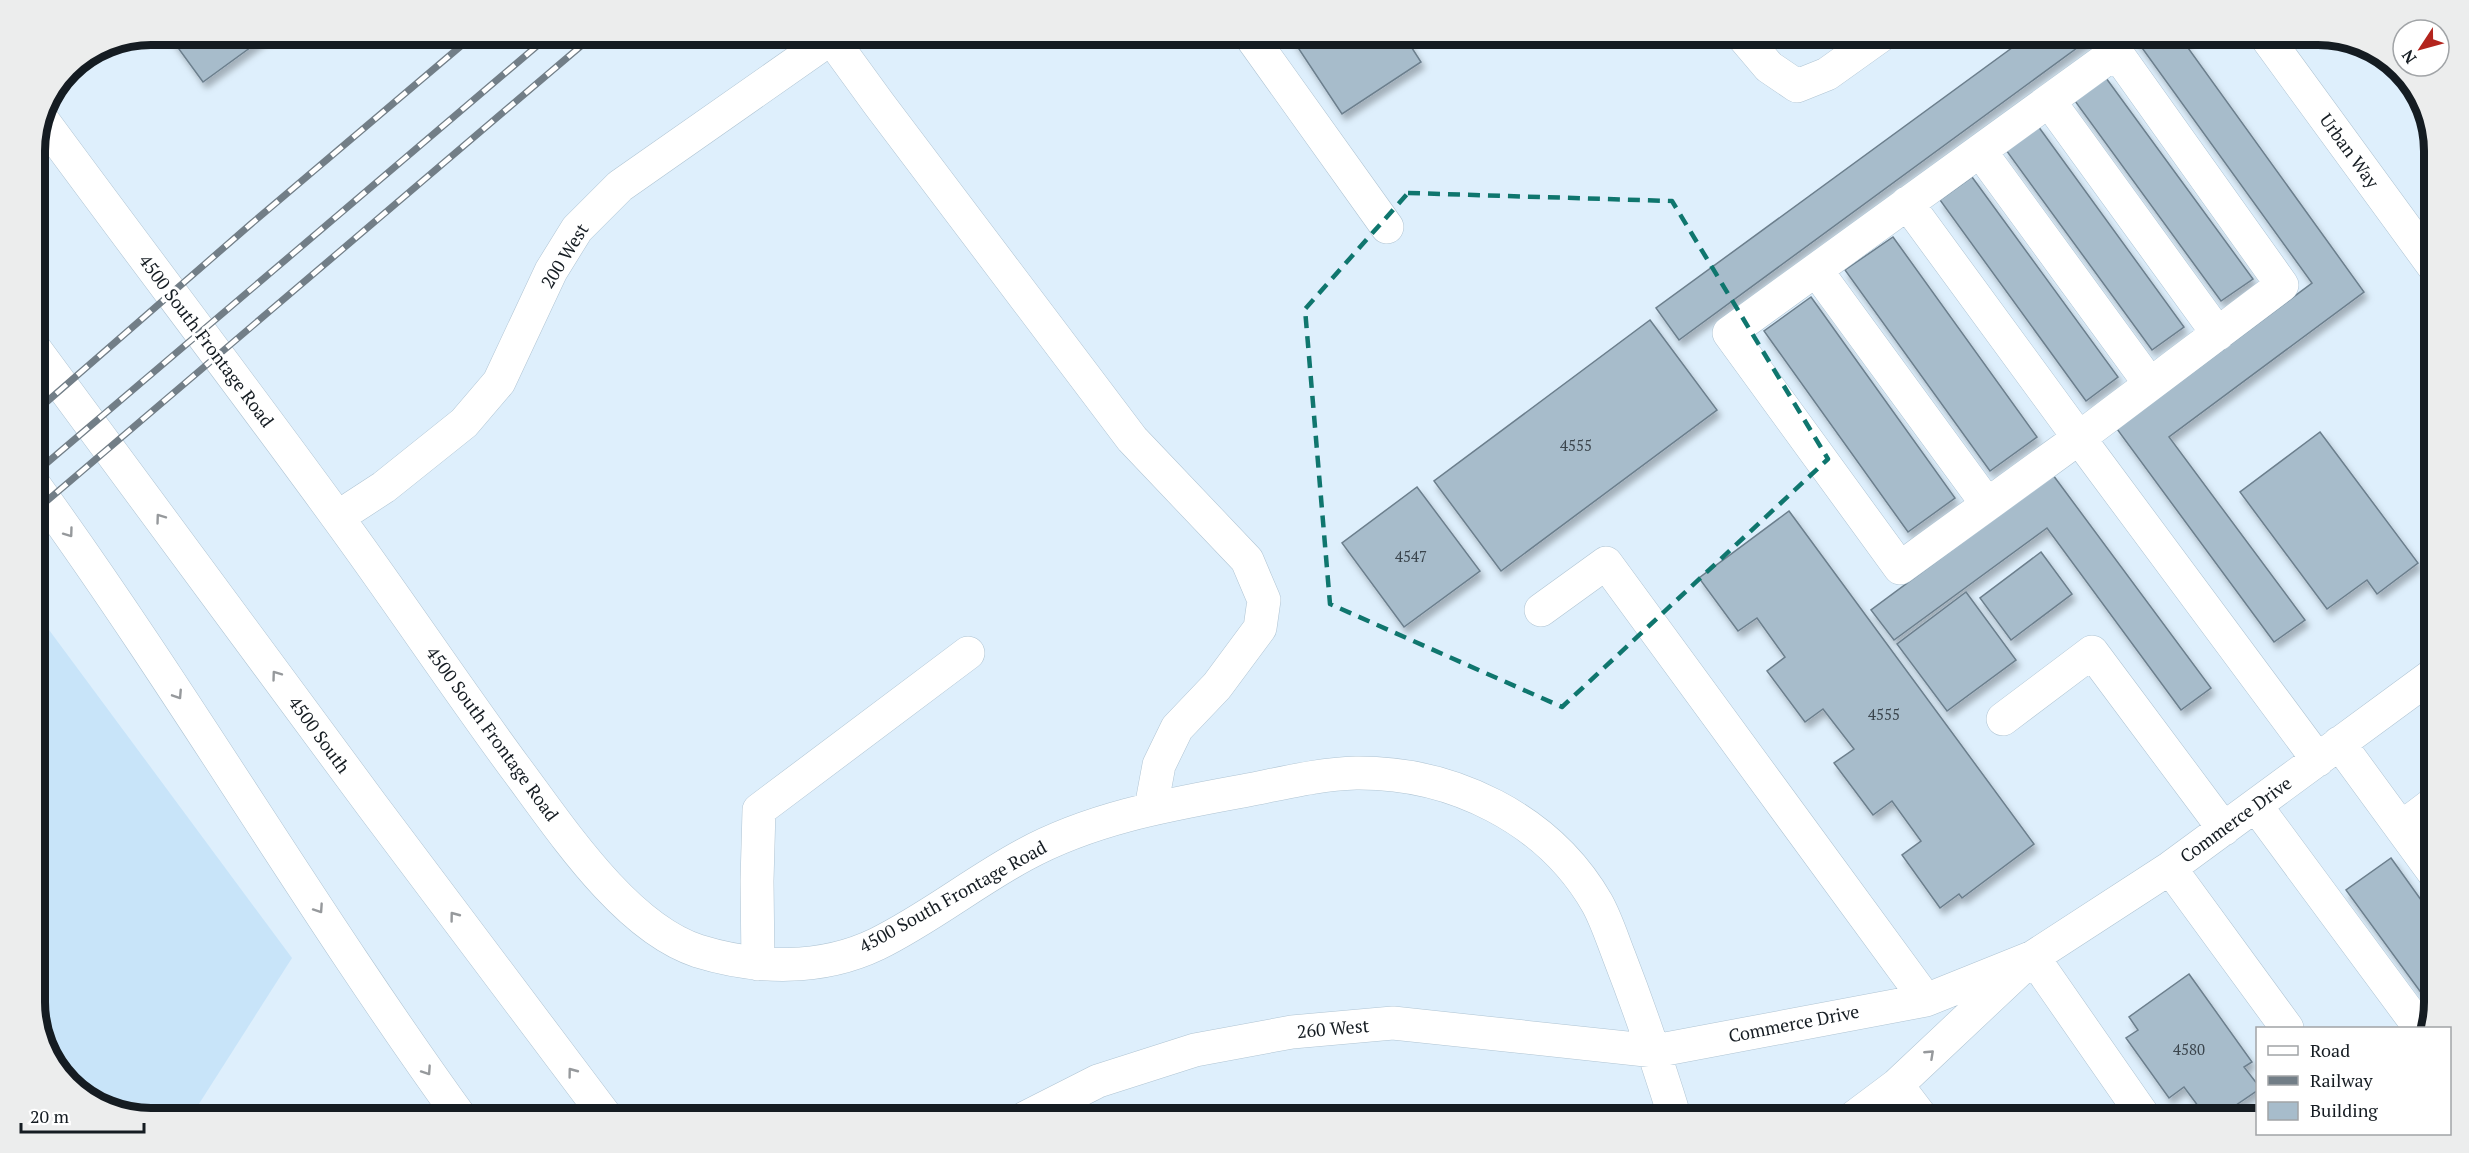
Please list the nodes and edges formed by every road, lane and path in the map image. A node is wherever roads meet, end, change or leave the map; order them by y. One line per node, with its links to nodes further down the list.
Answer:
1 (821, 45): 20 (street, 200 West)
2 (840, 45): 27 (street)
3 (1257, 45): 11 (street)
4 (1750, 45): 5 (street)
5 (1868, 45)
6 (2272, 45): 12 (street, Urban Way)
7 (2049, 100): 9 (street); 14 (street); 14 (street)
8 (48, 128): 20 (street, 4500 South Frontage Road)
9 (1980, 151): 10 (street); 16 (street)
10 (1907, 203): 13 (street); 17 (street)
11 (1387, 227)
12 (2424, 253)
13 (1816, 270): 19 (street); 19 (street)
14 (2218, 334): 16 (street)
15 (45, 363): 41 (street, 4500 South, one-way to 15)
16 (2150, 384): 17 (street)
17 (2079, 438): 19 (street); 25 (street)
18 (45, 500): 40 (street, one-way to 40)
19 (1987, 504)
20 (338, 517): 34 (street, 4500 South Frontage Road)
21 (1541, 610): 35 (street)
22 (968, 653): 34 (street)
23 (2424, 681): 25 (street, Commerce Drive)
24 (2003, 718): 30 (street)
25 (2329, 752): 26 (street, Commerce Drive); 29 (street)
26 (2256, 806): 30 (street, Commerce Drive); 37 (street)
27 (1151, 808): 34 (street, 4500 South Frontage Road); 38 (street, 4500 South Frontage Road)
28 (2424, 811): 29 (street)
29 (2401, 828): 31 (street)
30 (2224, 829): 32 (street, Commerce Drive)
31 (2424, 859)
32 (2170, 868): 33 (street, Commerce Drive); 36 (street)
33 (2033, 957): 35 (street, Commerce Drive); 39 (street, Commerce Drive, one-way to 33); 46 (street)
34 (758, 964)
35 (1926, 1000): 38 (street, Commerce Drive)
36 (2286, 1027)
37 (2419, 1027)
38 (1655, 1051): 42 (street, 260 West); 43 (street)
39 (1897, 1085): 44 (street, Commerce Drive); 45 (street)
40 (454, 1108)
41 (599, 1108)
42 (1046, 1108)
43 (1672, 1108)
44 (1867, 1108)
45 (1914, 1108)
46 (2137, 1108)

